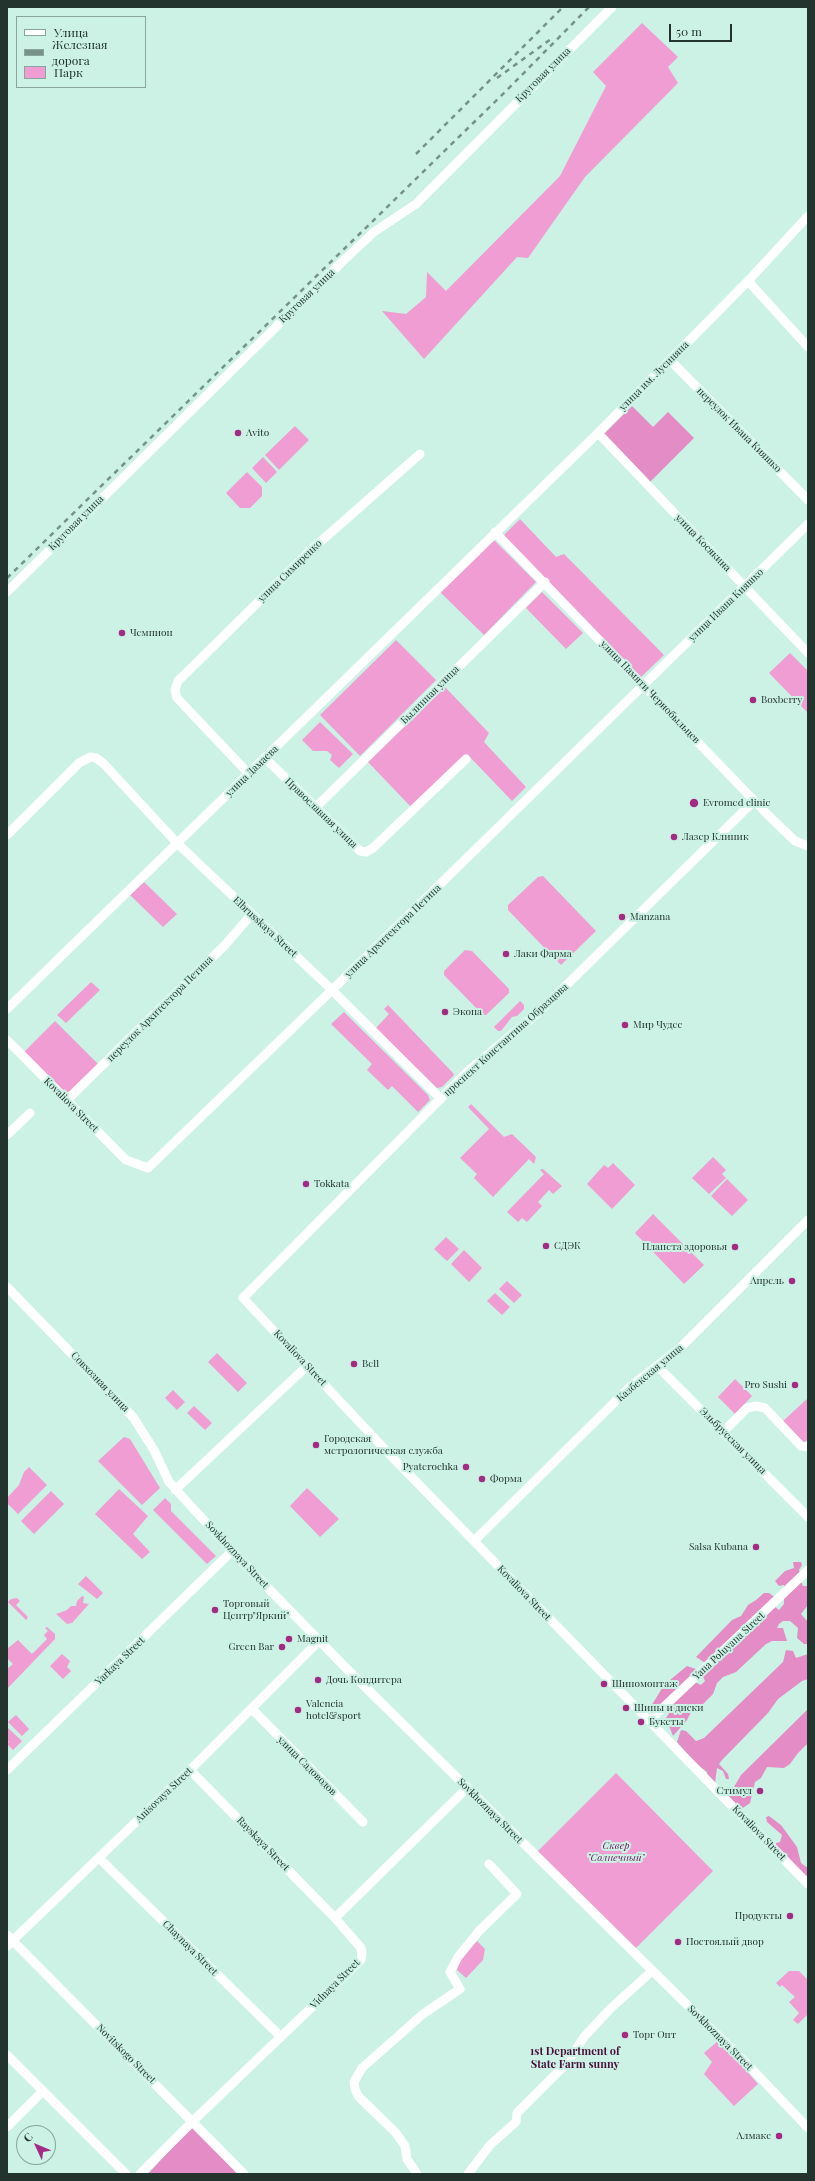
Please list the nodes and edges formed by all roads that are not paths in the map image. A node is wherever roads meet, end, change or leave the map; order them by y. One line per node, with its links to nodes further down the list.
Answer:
1 (612, 7): 13 (street, Круговая улица)
2 (808, 216): 3 (street, улица им. Лусиняна)
3 (748, 281): 4 (street); 5 (street, улица им. Лусиняна)
4 (808, 347)
5 (670, 360): 6 (street, улица им. Лусиняна); 8 (street, переулок Ивана Кияшко)
6 (598, 433): 10 (street, улица им. Лусиняна); 12 (street, улица Косякина)
7 (420, 454): 18 (street, улица Симиренко)
8 (808, 500)
9 (808, 524): 12 (street, улица Ивана Кияшко)
10 (495, 532): 11 (street, улица Памяти Чернобыльцев); 16 (street, улица Дамаева)
11 (545, 582): 15 (street, улица Памяти Чернобыльцев); 20 (street, Былинная улица)
12 (746, 588): 14 (street, улица Косякина); 15 (street, улица Ивана Кияшко)
13 (7, 592)
14 (808, 654)
15 (643, 685): 19 (street, улица Памяти Чернобыльцев); 25 (street, улица Архитектора Петина)
16 (265, 758): 18 (street, улица Дамаева); 20 (street, Православная улица)
17 (466, 759): 20 (street, Православная улица)
18 (248, 774): 22 (street, улица Дамаева)
19 (754, 801): 23 (street, улица Памяти Чернобыльцев); 28 (street, проспект Константина Образцова)
20 (315, 808)
21 (7, 835): 22 (street, Elbrusskaya Street)
22 (177, 843): 24 (street, Elbrusskaya Street); 26 (street, улица Дамаева)
23 (808, 846)
24 (251, 915): 25 (street, Elbrusskaya Street); 29 (street, переулок Архитектора Петина)
25 (332, 990): 28 (street, Elbrusskaya Street); 32 (street, улица Архитектора Петина)
26 (7, 1008)
27 (7, 1040): 29 (street, Kovaliova Street)
28 (441, 1099): 35 (street, проспект Константина Образцова)
29 (66, 1101): 32 (street, Kovaliova Street)
30 (30, 1113): 31 (street)
31 (7, 1135)
32 (139, 1164)
33 (808, 1220): 37 (street, Казбекская улица)
34 (7, 1287): 40 (street, Совхозная улица)
35 (243, 1298): 36 (street, Kovaliova Street)
36 (307, 1366): 40 (street); 42 (street, Kovaliova Street)
37 (657, 1366): 38 (street, Эльбрусская улица); 42 (street, Казбекская улица)
38 (723, 1432): 39 (street); 41 (street, Эльбрусская улица)
39 (808, 1447)
40 (175, 1490): 43 (street, Sovkhoznaya Street)
41 (808, 1517)
42 (474, 1541): 47 (street, Kovaliova Street)
43 (232, 1550): 45 (street, Sovkhoznaya Street); 48 (street, Yarkaya Street)
44 (808, 1570): 47 (street, Yana Poluyana Street)
45 (319, 1641): 46 (street, Anisovaya Street); 50 (street, Sovkhoznaya Street)
46 (252, 1709): 49 (street, Anisovaya Street); 51 (street, улица Садоводов)
47 (649, 1721): 54 (street, Kovaliova Street)
48 (7, 1770)
49 (190, 1770): 52 (street, Anisovaya Street); 55 (street, Rayskaya Street)
50 (467, 1788): 55 (street); 57 (street, Sovkhoznaya Street)
51 (363, 1822)
52 (99, 1858): 56 (street, Anisovaya Street); 58 (street, Chaynaya Street)
53 (489, 1864): 67 (street)
54 (808, 1884)
55 (335, 1918): 58 (street, Vidnaya Street)
56 (9, 1940): 61 (street, Novitskogo Street)
57 (652, 1971): 63 (street, Sovkhoznaya Street); 68 (street)
58 (281, 2038): 61 (street, Vidnaya Street)
59 (7, 2056): 60 (street)
60 (43, 2091): 62 (street); 64 (street)
61 (192, 2122): 65 (street, Vidnaya Street); 66 (street, Novitskogo Street)
62 (7, 2127)
63 (808, 2128)
64 (126, 2174)
65 (140, 2174)
66 (244, 2174)
67 (417, 2174)
68 (468, 2174)

